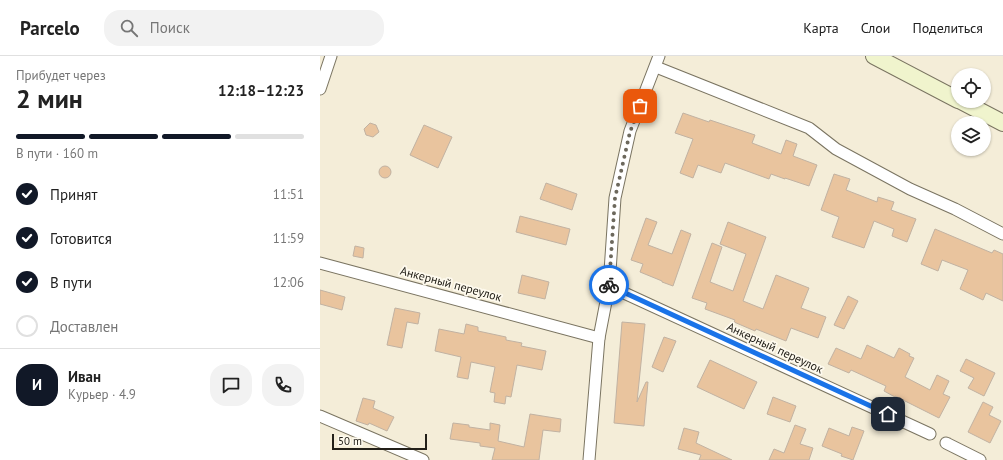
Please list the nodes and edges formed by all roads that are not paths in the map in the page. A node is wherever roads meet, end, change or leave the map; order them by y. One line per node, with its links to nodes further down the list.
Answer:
1 (331, 56): 4 (street)
2 (874, 56): 5 (main road)
3 (658, 61): 8 (street); 10 (street)
4 (320, 89)
5 (951, 96)
6 (974, 108): 7 (main road)
7 (1003, 123)
8 (1003, 234)
9 (320, 262): 11 (street, Анкерный переулок)
10 (609, 286): 11 (street); 13 (street, Анкерный переулок)
11 (599, 338): 16 (street)
12 (320, 416): 15 (street)
13 (930, 434)
14 (946, 443): 17 (street)
15 (423, 460)
16 (588, 460)
17 (980, 460)

